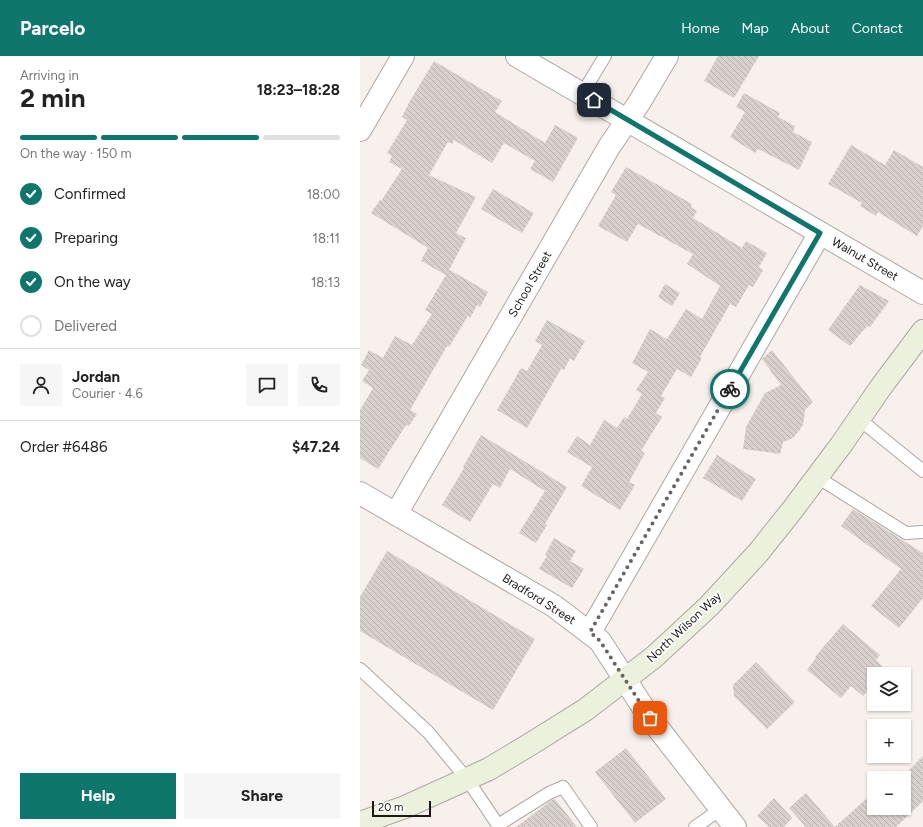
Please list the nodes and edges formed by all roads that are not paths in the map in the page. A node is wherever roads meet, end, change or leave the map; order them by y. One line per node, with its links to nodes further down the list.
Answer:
1 (403, 56): 7 (street)
2 (517, 56): 5 (street, Walnut Street)
3 (604, 56): 5 (lane)
4 (667, 56): 6 (street, School Street)
5 (582, 94): 6 (street, Walnut Street)
6 (627, 120): 8 (street, Walnut Street); 15 (street, School Street)
7 (360, 130)
8 (820, 233): 9 (street, Walnut Street); 17 (street)
9 (923, 293)
10 (923, 331): 11 (main road, North Wilson Way)
11 (859, 419): 12 (lane); 13 (main road, North Wilson Way)
12 (923, 470)
13 (817, 477): 16 (lane); 19 (main road, North Wilson Way)
14 (360, 493): 15 (street, Bradford Street)
15 (396, 514): 17 (street, Bradford Street)
16 (923, 532)
17 (590, 632): 19 (street, Bradford Street)
18 (360, 669): 20 (lane)
19 (625, 679): 20 (main road, North Wilson Way); 21 (street, Bradford Street)
20 (467, 779): 22 (main road, North Wilson Way); 23 (lane)
21 (721, 809): 25 (lane); 26 (street, Bradford Street)
22 (360, 823)
23 (499, 826): 24 (lane)
24 (591, 827)
25 (695, 827)
26 (735, 827)

